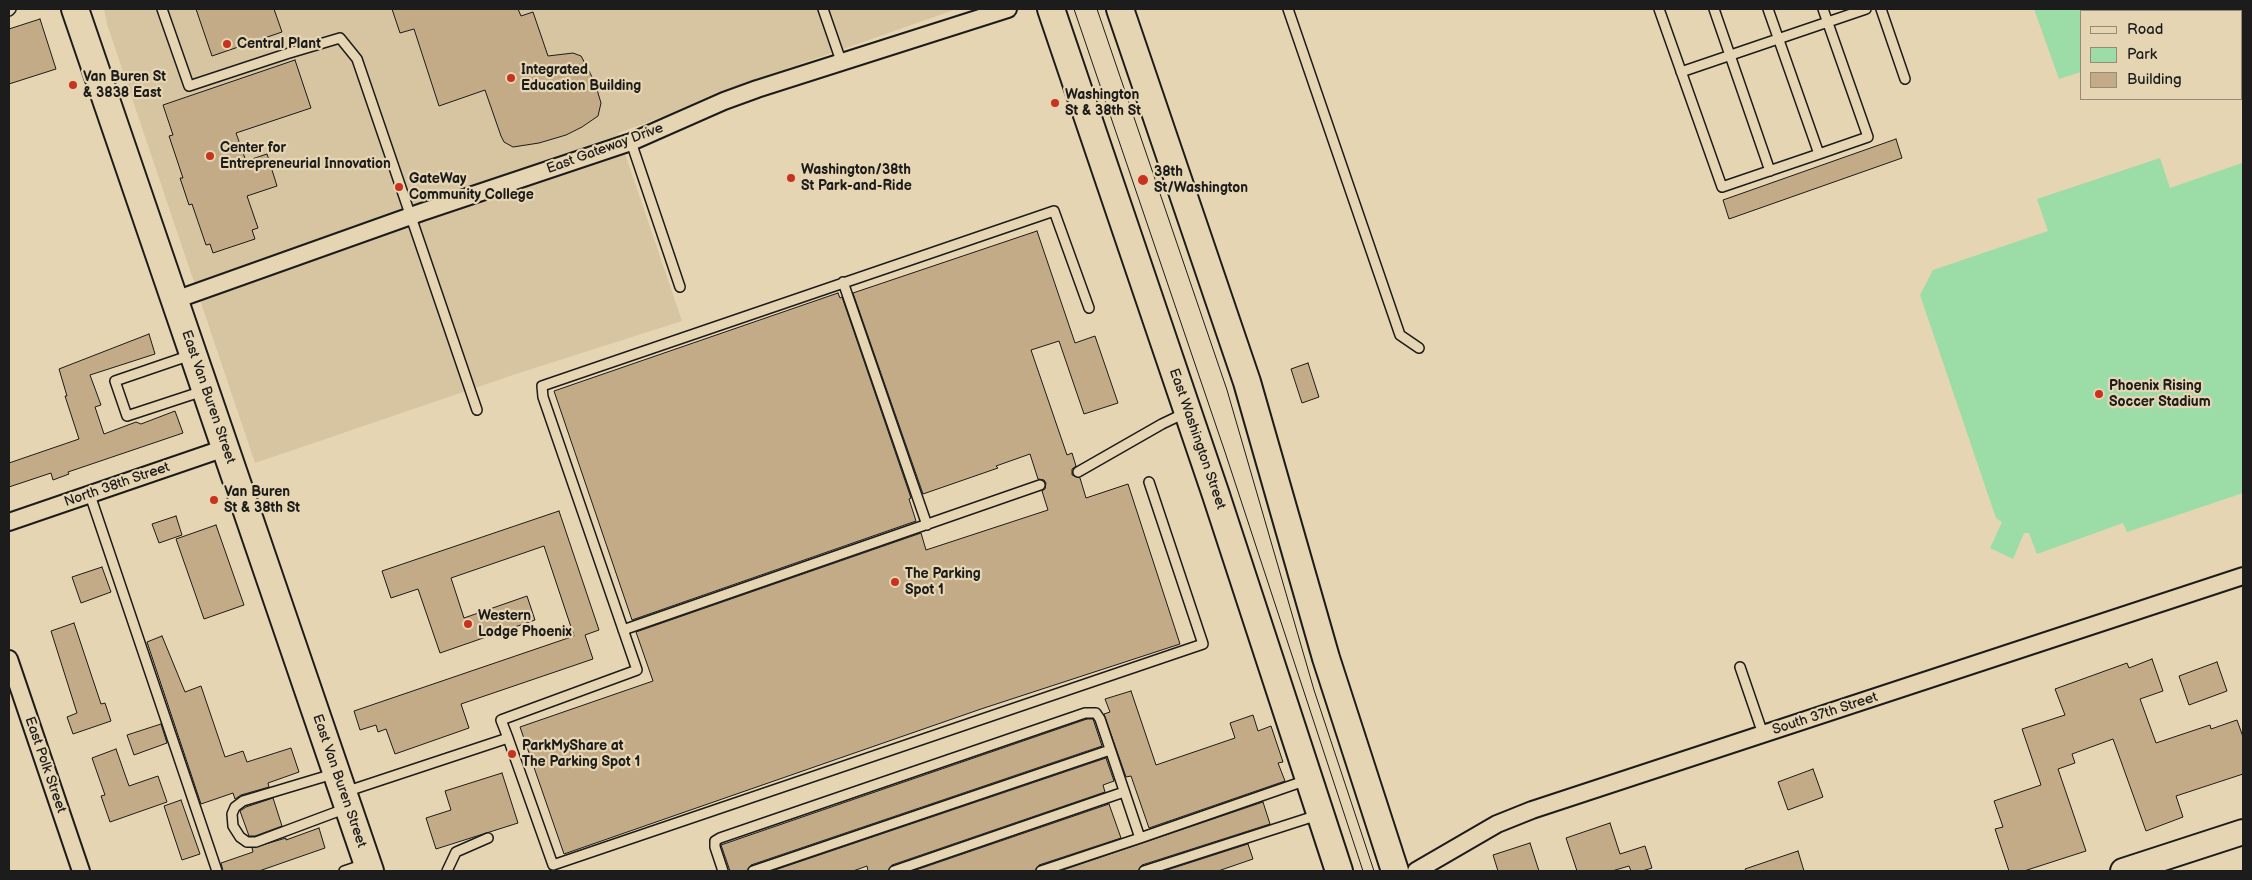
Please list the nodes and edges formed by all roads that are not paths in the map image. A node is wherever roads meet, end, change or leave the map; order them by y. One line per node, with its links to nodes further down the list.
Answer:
1 (75, 9): 26 (main road, East Van Buren Street)
2 (162, 9): 23 (lane)
3 (823, 9): 17 (lane)
4 (1008, 9): 17 (street, East Gateway Drive)
5 (1051, 9): 32 (main road, East Washington Street)
6 (1120, 9): 64 (main road)
7 (1288, 9): 28 (lane)
8 (1660, 9): 18 (lane)
9 (1714, 9): 16 (lane)
10 (1768, 9): 15 (lane)
11 (1824, 9): 14 (lane)
12 (1866, 9): 14 (lane)
13 (1881, 9): 19 (lane)
14 (1828, 22): 15 (lane); 21 (lane)
15 (1779, 39): 16 (lane); 21 (lane)
16 (1730, 55): 18 (lane); 22 (lane)
17 (841, 61): 20 (street, East Gateway Drive)
18 (1681, 72): 22 (lane)
19 (1905, 79)
20 (630, 142): 23 (street, East Gateway Drive); 25 (lane)
21 (1819, 154): 22 (lane)
22 (1770, 171)
23 (410, 217): 26 (street, East Gateway Drive); 31 (lane)
24 (842, 282): 27 (lane); 39 (lane); 41 (lane)
25 (680, 288)
26 (175, 300): 29 (main road, East Van Buren Street)
27 (1089, 308)
28 (1419, 348)
29 (193, 355): 30 (main road, East Van Buren Street); 30 (lane)
30 (205, 390): 33 (main road, East Van Buren Street)
31 (477, 410)
32 (1188, 412): 34 (lane); 47 (main road, East Washington Street)
33 (225, 448): 37 (street, North 38th Street); 48 (main road, East Van Buren Street)
34 (1078, 472)
35 (1150, 482): 45 (lane)
36 (1040, 486): 39 (lane)
37 (90, 495): 38 (street, North 38th Street); 56 (lane)
38 (9, 522)
39 (927, 525): 41 (lane)
40 (2243, 576): 44 (street, South 37th Street)
41 (623, 630): 45 (lane)
42 (9, 659): 55 (street, East Polk Street)
43 (1740, 667): 44 (lane)
44 (1763, 734): 65 (street, South 37th Street)
45 (508, 738): 48 (lane)
46 (1110, 750): 49 (lane); 58 (lane); 59 (lane)
47 (1309, 780): 50 (main road, East Washington Street); 53 (lane)
48 (342, 791): 48 (lane); 54 (main road, East Van Buren Street)
49 (1124, 792): 53 (lane); 60 (lane)
50 (1320, 814): 62 (lane); 63 (main road, East Washington Street)
51 (2243, 832): 66 (street)
52 (488, 838): 57 (lane)
53 (1140, 838): 61 (lane)
54 (360, 869)
55 (81, 871)
56 (217, 871)
57 (447, 871)
58 (723, 871)
59 (753, 871)
60 (894, 871)
61 (1041, 871)
62 (1144, 871)
63 (1339, 871)
64 (1395, 871)
65 (1416, 871)
66 (2123, 871)

